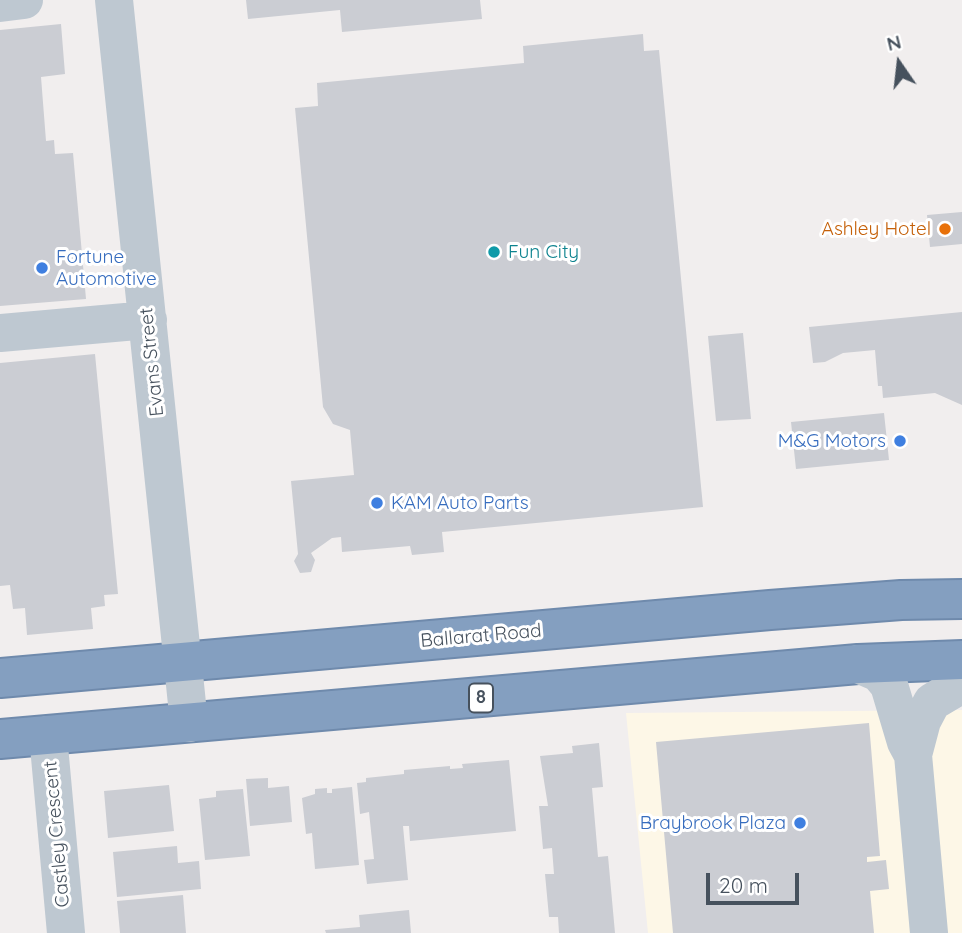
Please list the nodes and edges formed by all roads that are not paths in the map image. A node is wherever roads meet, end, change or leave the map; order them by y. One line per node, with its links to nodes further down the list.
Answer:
1 (24, 0): 3 (street)
2 (114, 0): 4 (street, Evans Street)
3 (0, 3)
4 (148, 320): 5 (street); 8 (street, Evans Street)
5 (0, 333)
6 (962, 599): 8 (highway, Ballarat Road)
7 (962, 660): 9 (highway, 8)
8 (185, 661): 10 (highway, Ballarat Road); 12 (street, Evans Street)
9 (858, 664): 12 (highway, 8); 15 (street)
10 (0, 678)
11 (962, 684): 15 (street)
12 (189, 723): 13 (highway, 8)
13 (48, 735): 14 (highway, 8); 16 (street, Castley Crescent)
14 (0, 739)
15 (913, 755): 17 (street)
16 (66, 933)
17 (929, 933)

